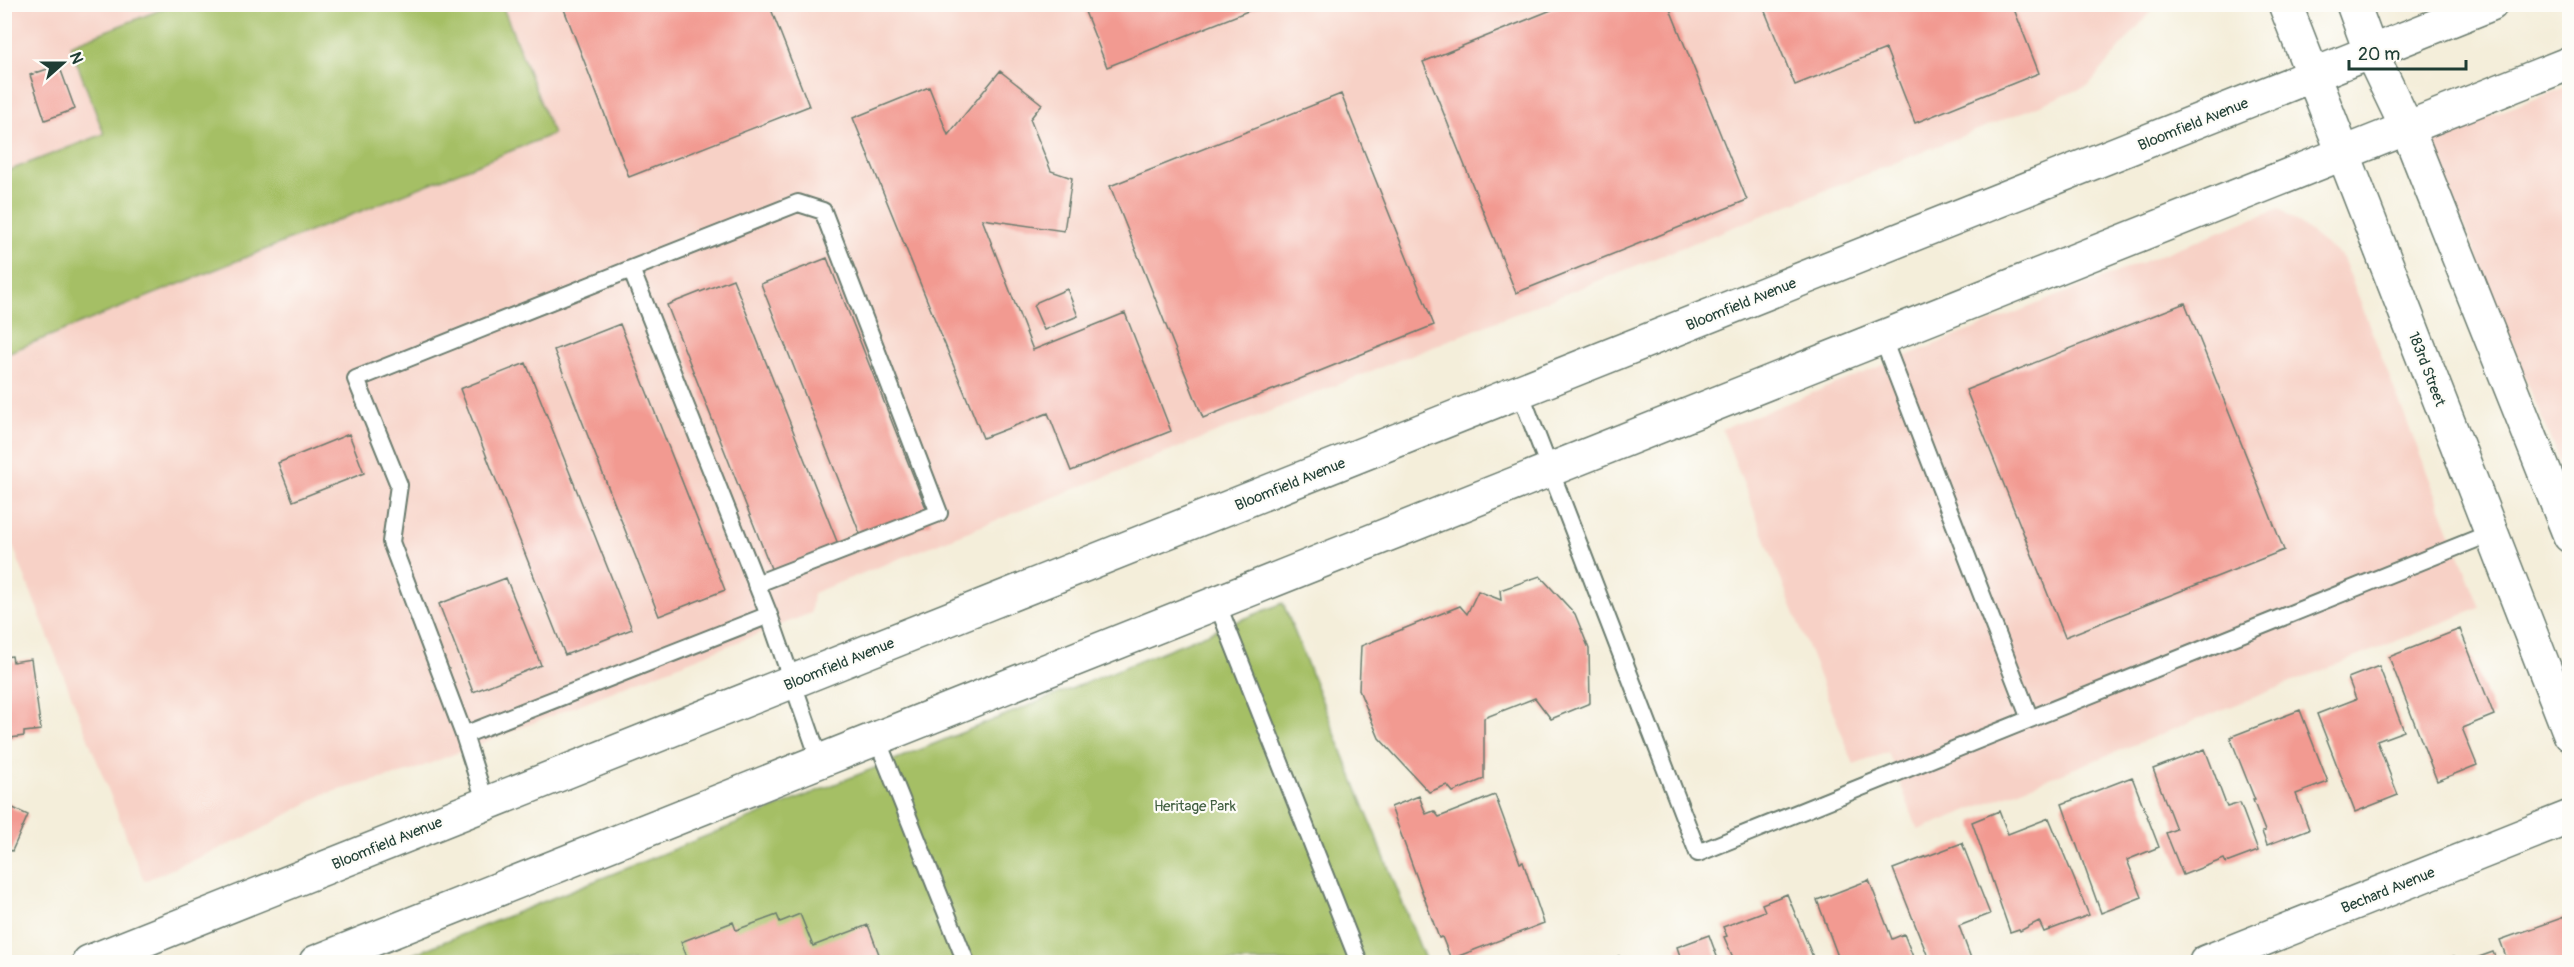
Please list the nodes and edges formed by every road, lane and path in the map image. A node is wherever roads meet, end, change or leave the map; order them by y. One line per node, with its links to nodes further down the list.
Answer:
1 (2285, 4): 6 (street, 183rd Street)
2 (2353, 4): 4 (street)
3 (2491, 4): 4 (street, Bloomfield Avenue)
4 (2371, 53): 6 (street, Bloomfield Avenue); 7 (street)
5 (2570, 63): 7 (street)
6 (2313, 76): 8 (street, 183rd Street); 11 (street, Bloomfield Avenue)
7 (2407, 128): 8 (street); 14 (street)
8 (2343, 153): 10 (street); 13 (street, 183rd Street)
9 (631, 269): 15 (lane); 15 (lane); 21 (lane)
10 (1882, 337): 12 (street); 19 (lane)
11 (1520, 392): 12 (lane); 18 (street, Bloomfield Avenue)
12 (1550, 470): 16 (street); 19 (lane)
13 (2492, 533): 19 (lane); 20 (street, 183rd Street)
14 (2570, 536)
15 (756, 585): 17 (lane)
16 (1217, 603): 22 (street); 29 (lane)
17 (769, 615): 18 (lane); 21 (lane)
18 (792, 682): 23 (lane); 24 (street, Bloomfield Avenue)
19 (2030, 719)
20 (2570, 734)
21 (464, 735): 24 (lane)
22 (877, 739): 23 (street); 28 (lane)
23 (820, 761): 27 (street)
24 (486, 804): 26 (street, Bloomfield Avenue)
25 (2570, 817): 30 (street, Bechard Avenue)
26 (89, 963)
27 (316, 963)
28 (966, 963)
29 (1359, 963)
30 (2206, 963)

